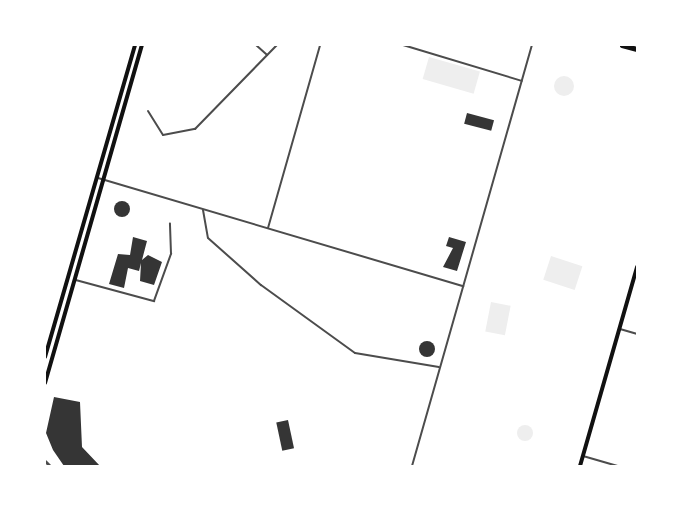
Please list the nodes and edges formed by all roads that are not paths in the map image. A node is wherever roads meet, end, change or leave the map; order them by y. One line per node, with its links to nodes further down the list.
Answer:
1 (135, 45): 13 (main road)
2 (142, 45): 14 (main road)
3 (256, 45): 10 (street)
4 (277, 45): 10 (street)
5 (320, 45): 17 (street)
6 (403, 45): 11 (street)
7 (532, 45): 11 (street)
8 (622, 45): 9 (main road)
9 (637, 49)
10 (267, 55): 12 (street)
11 (522, 81): 20 (street)
12 (148, 111)
13 (97, 178): 14 (street); 23 (main road)
14 (104, 180): 15 (street); 19 (main road)
15 (203, 210): 17 (street); 24 (street)
16 (170, 224): 19 (lane)
17 (268, 228): 20 (street)
18 (637, 267): 21 (main road)
19 (75, 280): 25 (main road)
20 (463, 286): 24 (street)
21 (620, 329): 22 (street); 26 (main road)
22 (637, 334)
23 (45, 357)
24 (440, 367): 29 (street)
25 (45, 383)
26 (583, 456): 30 (main road); 31 (street)
27 (45, 461): 28 (street)
28 (50, 466)
29 (412, 466)
30 (580, 466)
31 (618, 466)

